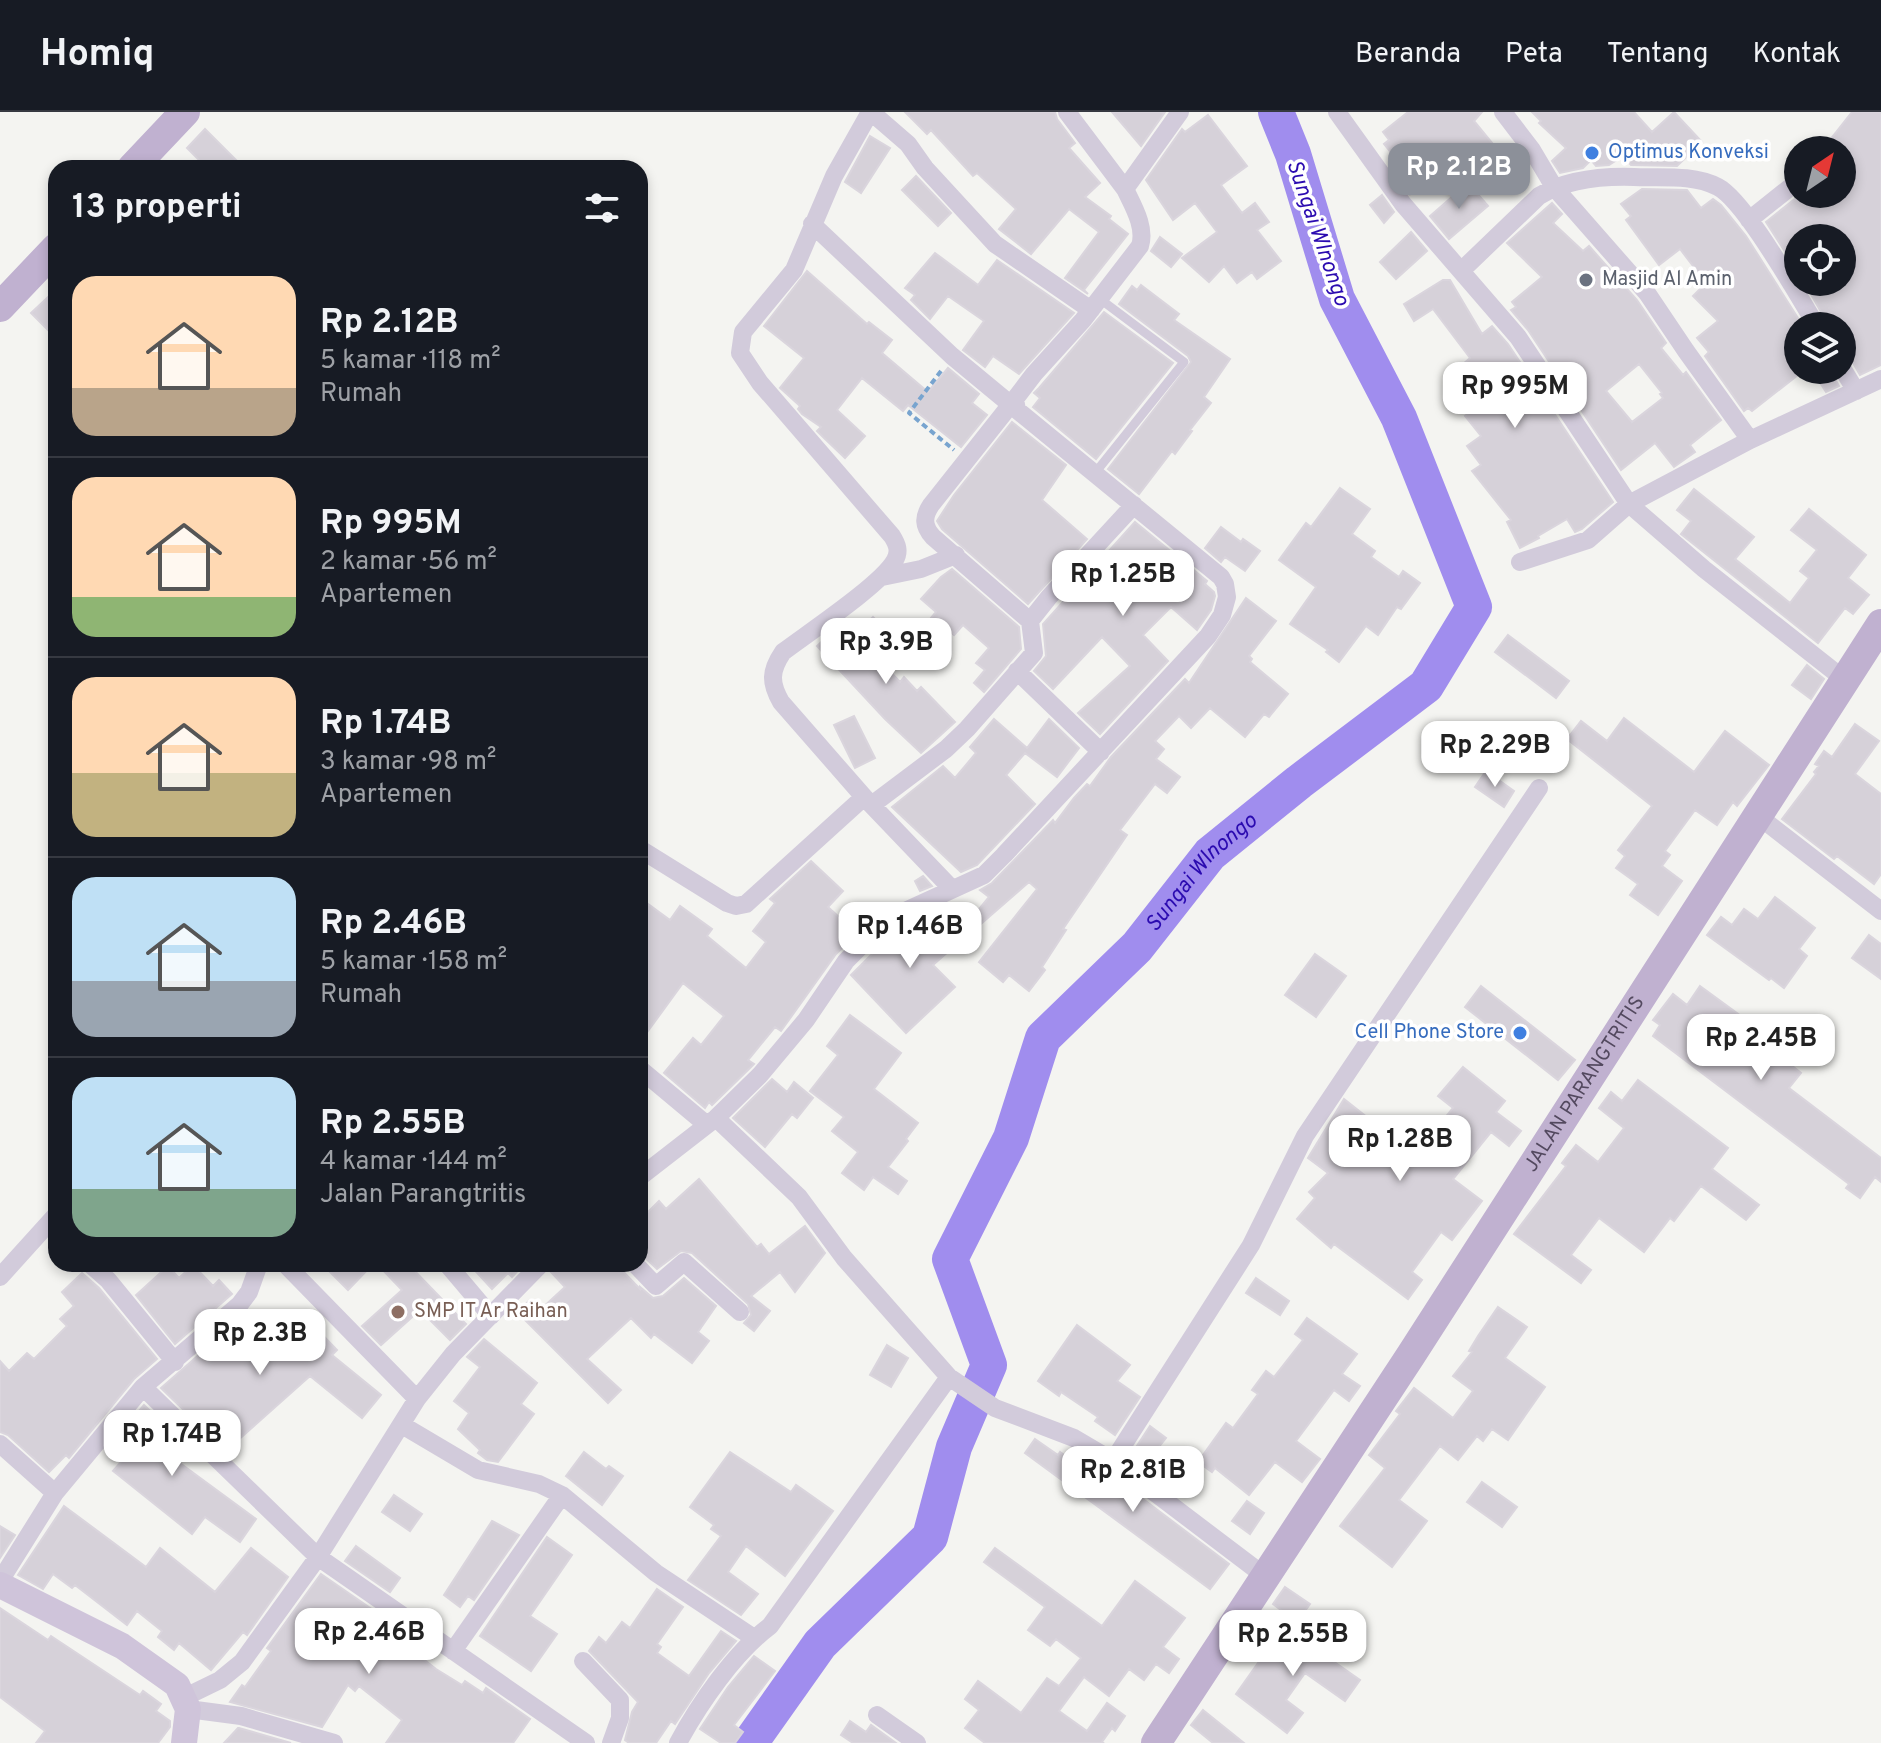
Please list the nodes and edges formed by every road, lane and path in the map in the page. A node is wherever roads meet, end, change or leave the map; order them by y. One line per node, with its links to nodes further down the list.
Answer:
1 (185, 112): 7 (main road)
2 (870, 112): 12 (street); 15 (street)
3 (1067, 112): 9 (street)
4 (1180, 112): 9 (street)
5 (1337, 112): 14 (street)
6 (1503, 112): 8 (street)
7 (140, 160)
8 (1554, 187): 11 (street); 14 (street); 23 (street)
9 (1125, 189): 15 (street)
10 (1784, 192): 11 (street)
11 (1749, 220): 17 (street)
12 (812, 224): 18 (street); 30 (street)
13 (48, 256): 16 (main road)
14 (1461, 271): 26 (street)
15 (1096, 304): 22 (street); 25 (lane)
16 (0, 307)
17 (1808, 312)
18 (952, 356): 22 (street); 24 (path)
19 (1881, 379): 21 (street)
20 (1852, 384): 21 (street)
21 (1856, 391): 23 (street)
22 (1013, 402): 24 (street); 25 (street)
23 (1750, 440): 26 (street)
24 (965, 459): 28 (street)
25 (1095, 473): 27 (street)
26 (1629, 504): 29 (street); 34 (street)
27 (1134, 505): 31 (street); 35 (street)
28 (956, 555): 30 (street); 31 (street)
29 (1520, 562)
30 (882, 577): 37 (street)
31 (1030, 621): 33 (street)
32 (1881, 624): 34 (main road, JALAN PARANGTRITIS)
33 (1017, 671): 35 (street); 37 (street)
34 (1845, 680): 38 (main road, JALAN PARANGTRITIS)
35 (1101, 752): 40 (street)
36 (1539, 788): 61 (street)
37 (868, 800): 39 (street); 40 (street)
38 (1757, 815): 41 (street); 65 (main road, JALAN PARANGTRITIS)
39 (648, 854)
40 (951, 888): 43 (street)
41 (1881, 911)
42 (648, 1075): 43 (street)
43 (711, 1122): 44 (street); 56 (street)
44 (648, 1171)
45 (48, 1230): 52 (street)
46 (99, 1272): 55 (street)
47 (255, 1272): 55 (street)
48 (293, 1272): 58 (street)
49 (454, 1272): 54 (street)
50 (533, 1272): 54 (street)
51 (643, 1272): 53 (street)
52 (0, 1277)
53 (740, 1312)
54 (491, 1316): 58 (street)
55 (175, 1362): 57 (street)
56 (953, 1379): 61 (street); 67 (street)
57 (143, 1387): 62 (street); 64 (street)
58 (417, 1399): 59 (street)
59 (402, 1425): 63 (street); 64 (street)
60 (0, 1444): 62 (street)
61 (1113, 1461): 65 (street)
62 (55, 1493): 66 (street)
63 (562, 1495): 67 (street); 68 (street)
64 (318, 1557): 68 (street); 70 (street)
65 (1266, 1577): 78 (main road, JALAN PARANGTRITIS)
66 (0, 1583): 70 (main road)
67 (754, 1638): 76 (street)
68 (453, 1651): 74 (street)
69 (583, 1661): 75 (street)
70 (185, 1704): 72 (main road); 73 (street)
71 (877, 1715): 77 (street)
72 (184, 1743)
73 (334, 1743)
74 (586, 1743)
75 (611, 1743)
76 (678, 1743)
77 (917, 1743)
78 (1156, 1743)

